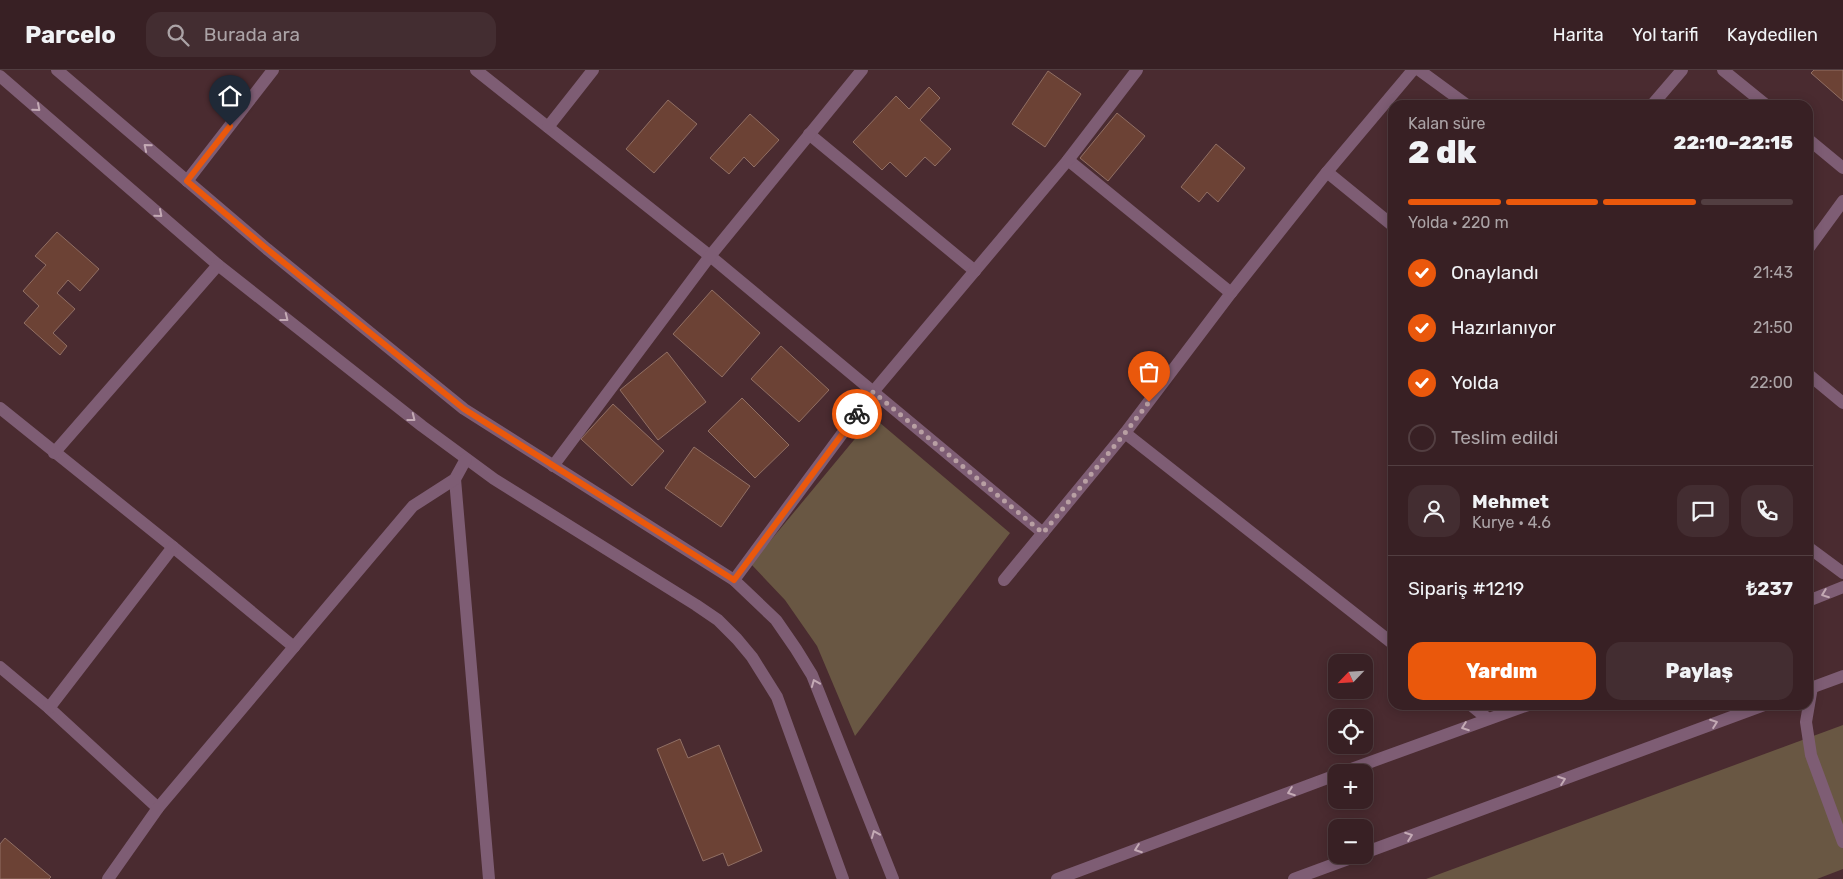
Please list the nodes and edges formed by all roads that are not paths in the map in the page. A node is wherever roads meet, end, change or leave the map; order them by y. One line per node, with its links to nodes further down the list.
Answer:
1 (57, 70): 21 (street, one-way to 1)
2 (273, 70): 21 (street)
3 (476, 70): 15 (street)
4 (593, 70): 15 (street)
5 (862, 70): 16 (street)
6 (1137, 70): 18 (street)
7 (1412, 70): 20 (street)
8 (1419, 70): 12 (street)
9 (1682, 70): 13 (street)
10 (1723, 70): 14 (street)
11 (0, 76): 26 (street, one-way to 26)
12 (1460, 100)
13 (1656, 100)
14 (1760, 100)
15 (548, 127): 25 (street)
16 (809, 134): 25 (street); 27 (street)
17 (1813, 143): 19 (street)
18 (1068, 160): 27 (street); 28 (street)
19 (1843, 168)
20 (1327, 172): 23 (street); 28 (street)
21 (187, 181): 36 (street)
22 (1843, 201): 24 (street)
23 (1388, 222)
24 (1813, 242)
25 (710, 256): 30 (street); 36 (street)
26 (218, 265): 34 (street); 35 (street, one-way to 35)
27 (975, 271): 30 (street)
28 (1231, 293): 33 (street)
29 (1813, 378): 31 (street)
30 (873, 392): 38 (street); 42 (street)
31 (1843, 403)
32 (0, 408): 34 (street)
33 (1125, 433): 38 (street); 46 (street)
34 (54, 453): 39 (street)
35 (466, 458): 37 (street); 65 (street)
36 (553, 466): 42 (street)
37 (455, 479): 47 (street); 64 (street)
38 (1043, 533): 43 (street)
39 (173, 547): 47 (street); 51 (street)
40 (1813, 551): 41 (street)
41 (1843, 574)
42 (734, 580): 66 (street, one-way to 42)
43 (1004, 580)
44 (1843, 587): 45 (street, one-way to 45)
45 (1813, 599)
46 (1388, 640)
47 (294, 647): 59 (street)
48 (0, 667): 51 (street)
49 (1843, 676): 50 (street)
50 (1813, 687)
51 (49, 708): 59 (street)
52 (1477, 710): 56 (street)
53 (1514, 710): 56 (street)
54 (1750, 710): 61 (street, one-way to 54)
55 (1807, 710): 60 (street)
56 (1488, 719): 57 (street, one-way to 57)
57 (1365, 764)
58 (1328, 778): 67 (street, one-way to 67)
59 (158, 808): 63 (street)
60 (1843, 842)
61 (1373, 850)
62 (1335, 864): 68 (street)
63 (108, 879)
64 (489, 879)
65 (843, 879)
66 (894, 879)
67 (1057, 879)
68 (1294, 879)

